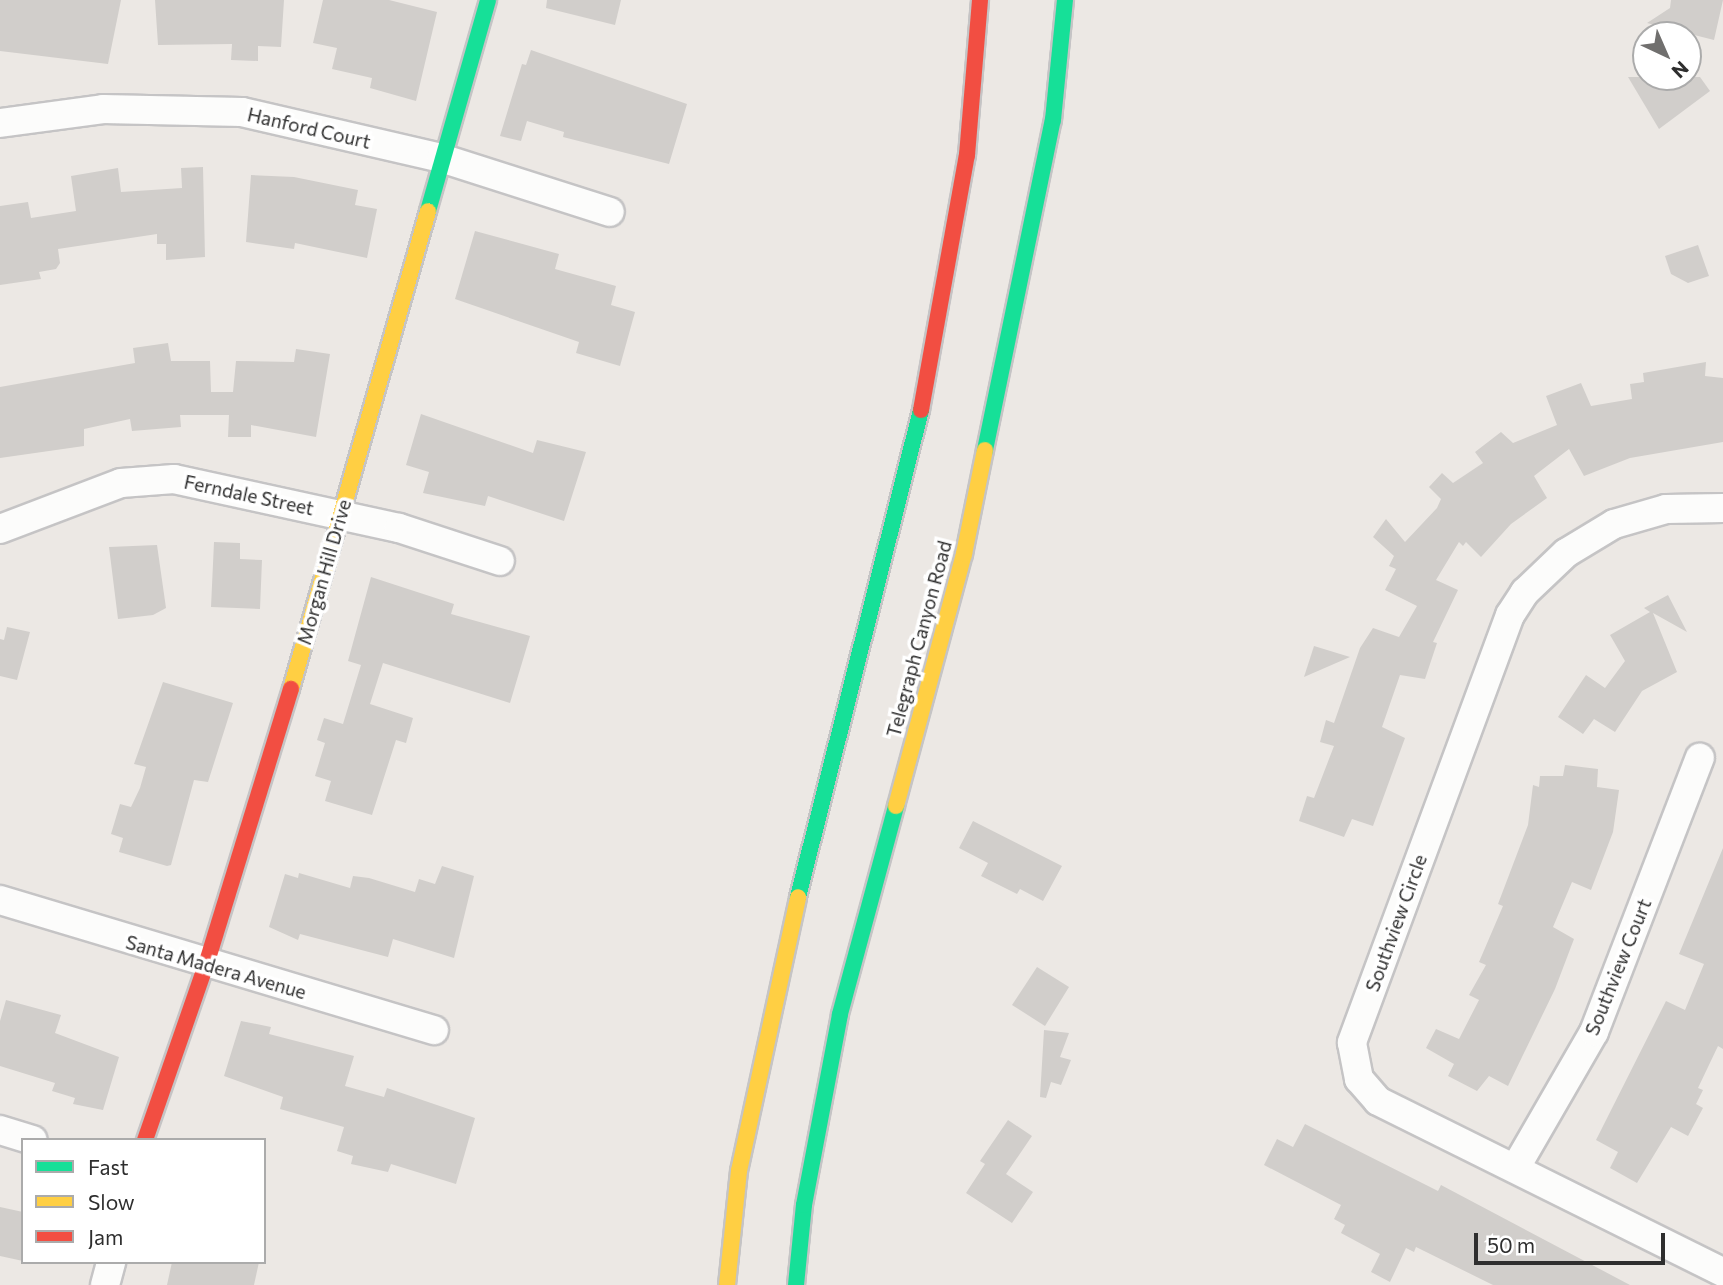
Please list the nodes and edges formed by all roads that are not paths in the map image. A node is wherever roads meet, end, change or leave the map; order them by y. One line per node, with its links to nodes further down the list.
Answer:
1 (488, 0): 5 (main road, Morgan Hill Drive)
2 (980, 0): 22 (main road)
3 (1065, 0): 23 (main road, Telegraph Canyon Road)
4 (0, 123): 5 (street, Hanford Court)
5 (441, 158): 6 (street, Hanford Court); 8 (main road, Morgan Hill Drive)
6 (610, 212)
7 (1723, 508): 18 (street, Southview Circle)
8 (340, 514): 9 (street, Ferndale Street); 10 (street, Ferndale Street); 13 (main road, Morgan Hill Drive)
9 (0, 529)
10 (500, 561)
11 (1700, 758): 18 (street, Southview Court)
12 (0, 900): 13 (street, Santa Madera Avenue)
13 (206, 965): 14 (street, Santa Madera Avenue); 17 (main road, Morgan Hill Drive)
14 (434, 1030)
15 (0, 1130): 16 (street)
16 (26, 1138)
17 (146, 1138)
18 (1516, 1167): 20 (street, Southview Circle)
19 (110, 1264): 21 (street)
20 (1723, 1272)
21 (104, 1285)
22 (727, 1285)
23 (796, 1285)

